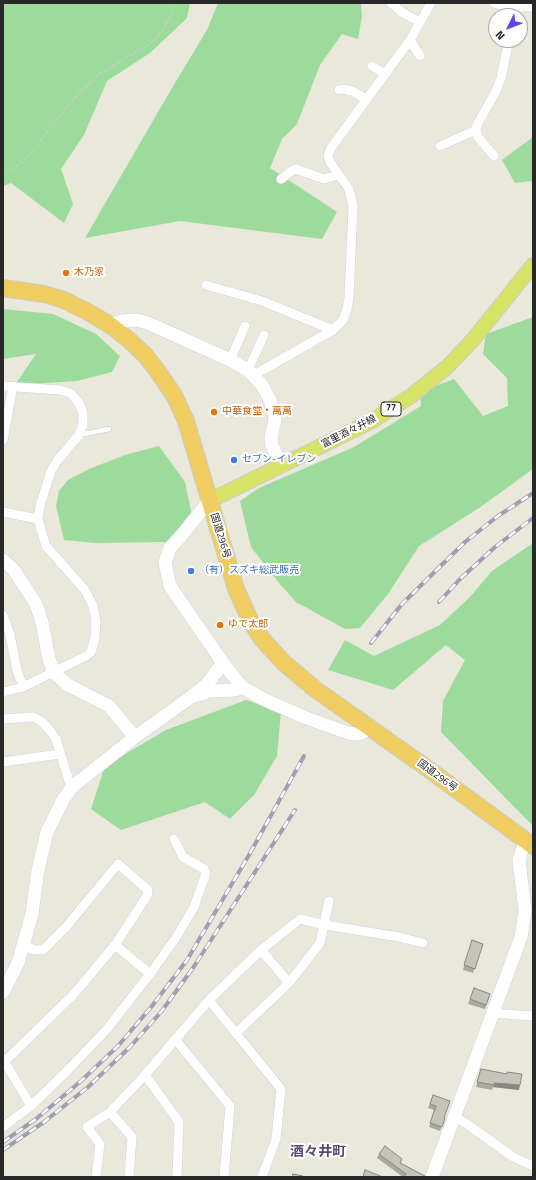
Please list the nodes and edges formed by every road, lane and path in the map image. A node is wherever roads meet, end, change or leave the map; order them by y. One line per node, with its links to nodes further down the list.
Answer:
1 (174, 3): 17 (path)
2 (391, 3): 6 (street)
3 (431, 3): 6 (street)
4 (494, 3): 5 (street)
5 (510, 8)
6 (420, 22): 7 (street)
7 (410, 40): 9 (street); 11 (street)
8 (507, 48): 14 (street)
9 (420, 56)
10 (372, 66): 11 (street)
11 (385, 74): 13 (street)
12 (339, 90): 13 (street)
13 (366, 99): 18 (street)
14 (476, 130): 15 (street); 16 (street)
15 (440, 146)
16 (494, 156)
17 (3, 174)
18 (338, 174): 19 (street); 25 (street)
19 (281, 179)
20 (533, 265): 34 (main road, 富里酒々井線 / 77)
21 (206, 284): 25 (street)
22 (3, 288): 23 (highway, 国道296号)
23 (110, 325): 27 (street); 35 (highway, 国道296号)
24 (245, 326): 27 (street)
25 (333, 330): 28 (street)
26 (264, 335): 28 (street)
27 (230, 360): 28 (street)
28 (252, 373): 34 (street)
29 (3, 386): 30 (street)
30 (13, 386): 32 (street); 33 (street)
31 (109, 430): 32 (lane)
32 (79, 435): 37 (street)
33 (3, 440)
34 (282, 466): 35 (main road, 富里酒々井線 / 77)
35 (209, 501): 40 (street); 47 (highway, 国道296号)
36 (3, 512): 37 (street)
37 (38, 519): 41 (street)
38 (3, 560): 41 (street)
39 (3, 615): 42 (street)
40 (223, 663): 43 (street); 45 (street)
41 (54, 673): 42 (street); 48 (street)
42 (23, 687): 44 (street)
43 (242, 687): 45 (street); 47 (street)
44 (3, 692)
45 (191, 697): 48 (street)
46 (3, 719): 49 (street)
47 (368, 728): 53 (highway, 国道296号)
48 (135, 737): 51 (street)
49 (60, 754): 50 (street); 51 (street)
50 (3, 762)
51 (72, 786): 57 (street)
52 (174, 839): 60 (street)
53 (529, 843): 64 (street)
54 (329, 901): 55 (street)
55 (325, 925): 56 (street); 59 (street); 61 (street)
56 (423, 943)
57 (23, 945): 58 (street); 62 (street)
58 (115, 945): 60 (street); 68 (street)
59 (261, 950): 61 (street); 63 (street)
60 (150, 974): 70 (street)
61 (289, 983): 66 (street)
62 (3, 992)
63 (209, 1000): 66 (street); 67 (street)
64 (491, 1013): 65 (street); 72 (street)
65 (533, 1016)
66 (236, 1033): 79 (street)
67 (175, 1039): 69 (street); 78 (street)
68 (4, 1062): 70 (street)
69 (145, 1075): 71 (street); 77 (street)
70 (31, 1106): 73 (street)
71 (110, 1112): 75 (street); 76 (street)
72 (454, 1117): 74 (street); 80 (street)
73 (3, 1127)
74 (533, 1166)
75 (96, 1177)
76 (129, 1177)
77 (177, 1177)
78 (224, 1177)
79 (262, 1177)
80 (432, 1177)

